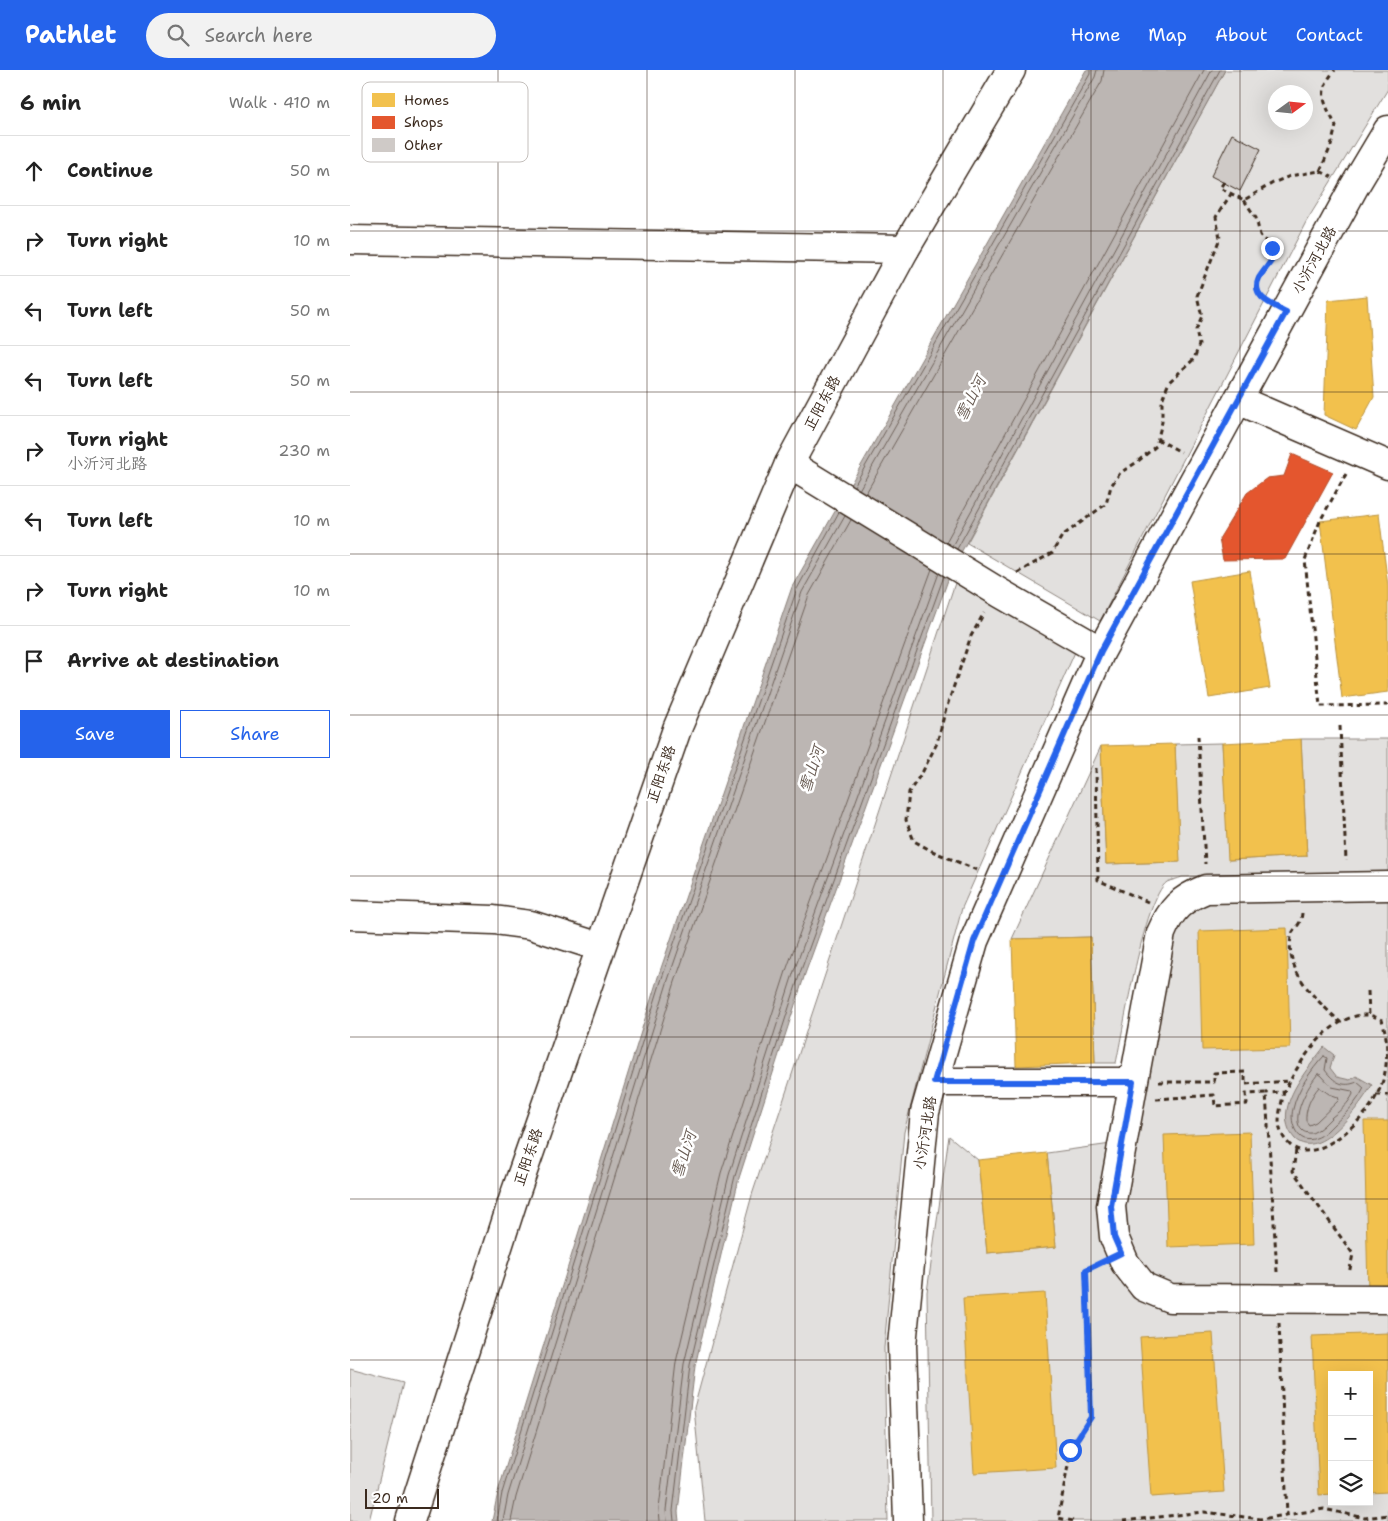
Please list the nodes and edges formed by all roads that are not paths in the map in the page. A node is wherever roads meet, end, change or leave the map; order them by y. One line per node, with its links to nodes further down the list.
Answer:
1 (1012, 70): 4 (street, 正阳东路)
2 (1388, 130): 5 (street, 小沂河北路)
3 (350, 240): 4 (street)
4 (905, 249): 6 (street, 正阳东路)
5 (1238, 400): 7 (street); 8 (street, 小沂河北路)
6 (789, 464): 8 (street); 11 (street, 正阳东路)
7 (1388, 465)
8 (1101, 651): 12 (street, 小沂河北路)
9 (1388, 886): 13 (street)
10 (350, 915): 11 (street)
11 (600, 947): 15 (street, 正阳东路)
12 (934, 1082): 13 (street); 16 (street, 小沂河北路)
13 (1132, 1092): 14 (street)
14 (1388, 1299)
15 (410, 1521)
16 (908, 1521)

